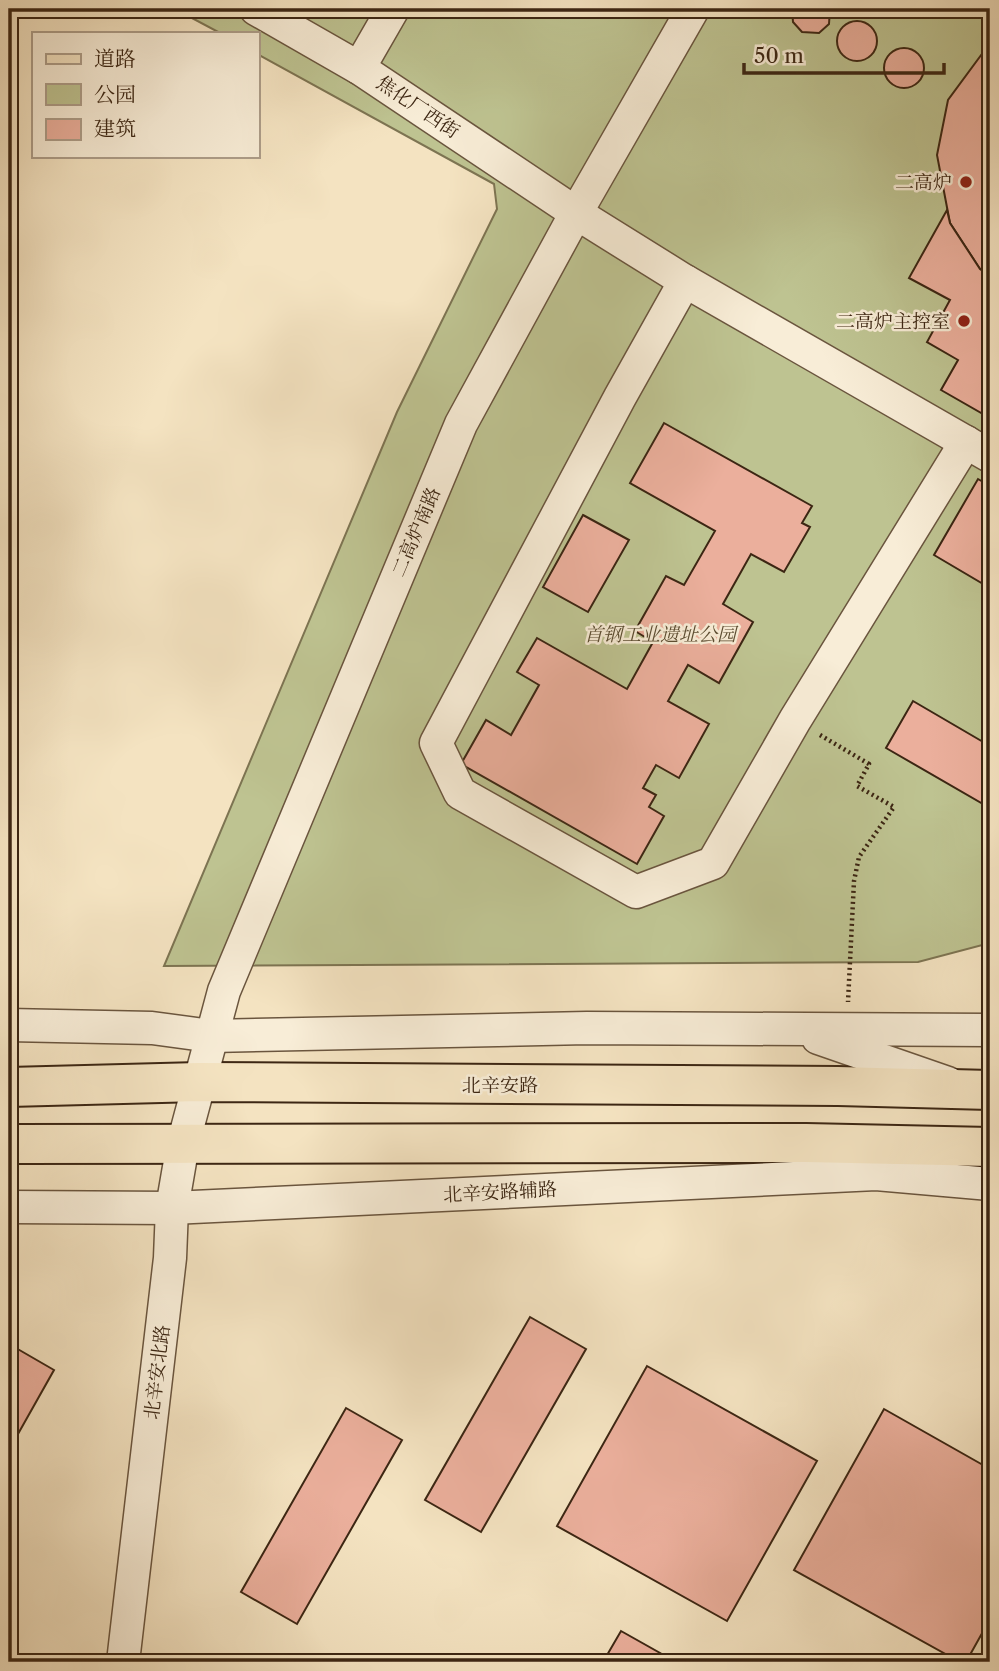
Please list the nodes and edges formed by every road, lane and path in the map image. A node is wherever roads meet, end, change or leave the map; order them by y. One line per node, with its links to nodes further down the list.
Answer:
1 (256, 9): 4 (street, 焦化厂西街)
2 (393, 9): 4 (street)
3 (693, 9): 5 (street, 二高炉南路)
4 (359, 68): 5 (street, 焦化厂西街)
5 (576, 214): 6 (street, 焦化厂西街); 13 (street, 二高炉南路)
6 (685, 281): 7 (street, 焦化厂西街); 8 (street)
7 (978, 449): 8 (street)
8 (795, 720): 11 (path)
9 (9, 1025): 13 (street)
10 (791, 1029): 11 (street); 13 (street); 16 (street)
11 (847, 1030): 12 (street)
12 (990, 1030)
13 (211, 1036): 14 (street, 二高炉南路)
14 (199, 1082): 15 (main road, 北辛安路); 16 (main road, 北辛安路); 19 (street, 北辛安北路)
15 (9, 1087)
16 (977, 1089)
17 (806, 1143): 19 (main road); 20 (main road); 21 (street)
18 (9, 1144): 19 (main road)
19 (183, 1144): 24 (street, 北辛安北路)
20 (990, 1147)
21 (876, 1174): 22 (street, 北辛安路辅路); 24 (street, 北辛安路辅路)
22 (990, 1184)
23 (9, 1207): 24 (street, 北辛安路辅路)
24 (172, 1208): 25 (street, 北辛安北路)
25 (123, 1662)

